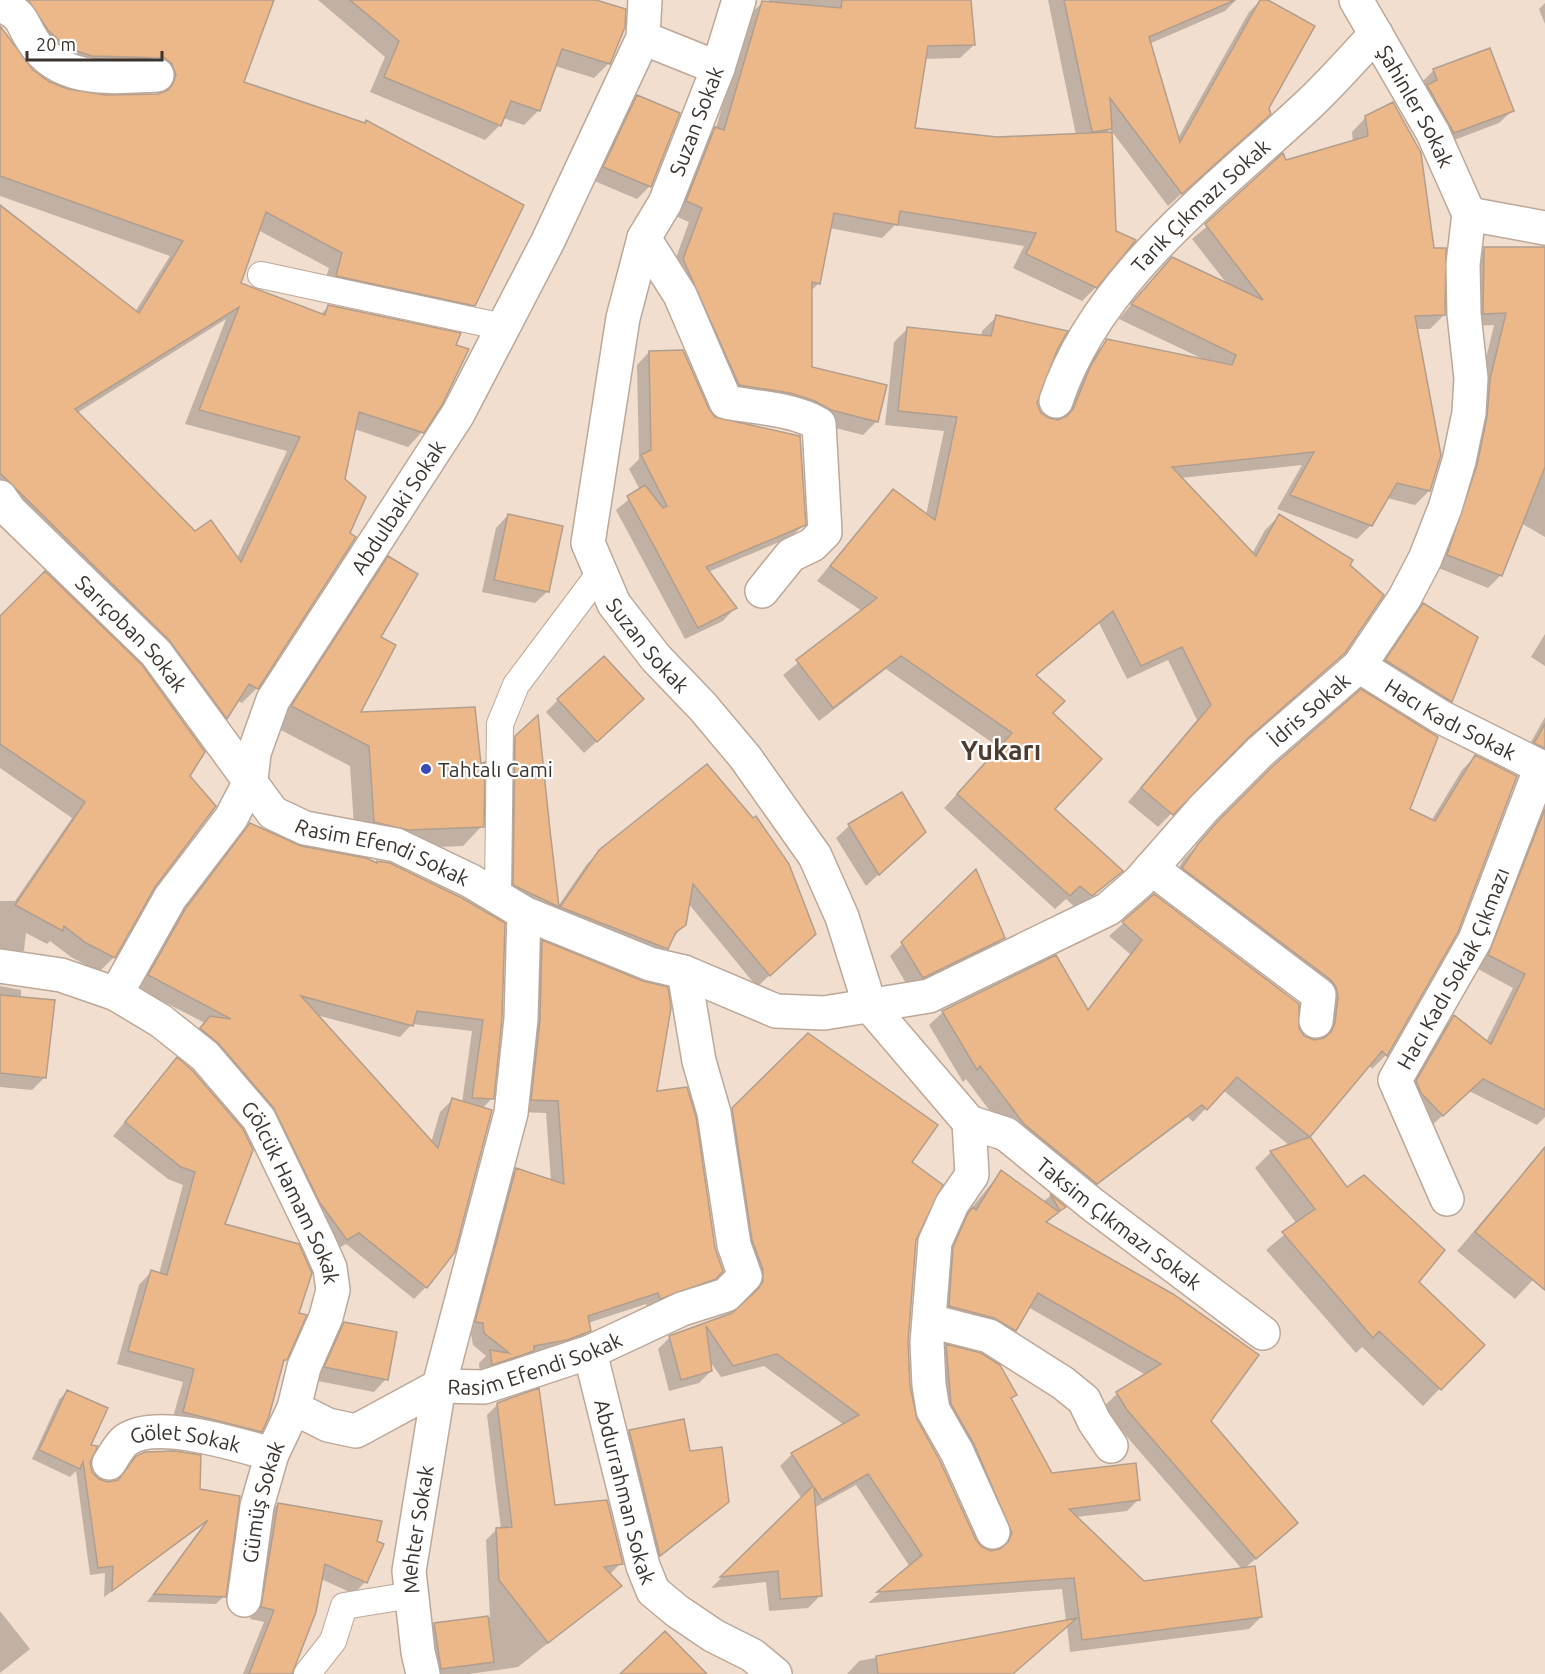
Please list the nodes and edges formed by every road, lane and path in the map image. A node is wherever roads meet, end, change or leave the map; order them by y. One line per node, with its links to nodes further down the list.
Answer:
1 (645, 0): 6 (street, Abdulbaki Sokak)
2 (739, 0): 7 (street, Suzan Sokak)
3 (1356, 0): 5 (street, Şahinler Sokak)
4 (0, 4): 8 (street)
5 (1376, 34): 9 (street, Şahinler Sokak); 14 (street, Tarık Çıkmazı Sokak)
6 (643, 38): 7 (street); 13 (street, Abdulbaki Sokak)
7 (718, 68): 11 (street, Suzan Sokak)
8 (157, 75)
9 (1469, 214): 10 (street); 18 (street, İdris Sokak)
10 (1545, 228)
11 (644, 238): 16 (street, Suzan Sokak); 17 (street)
12 (261, 275): 13 (lane)
13 (503, 327): 20 (street, Abdulbaki Sokak)
14 (1056, 401)
15 (0, 497): 20 (street, Sarıçoban Sokak)
16 (600, 573): 22 (lane); 26 (street, Suzan Sokak)
17 (762, 591)
18 (1359, 666): 19 (street, Hacı Kadı Sokak); 21 (street, İdris Sokak)
19 (1543, 768): 29 (street, Hacı Kadı Sokak Çıkmazı)
20 (251, 780): 22 (street, Rasim Efendi Sokak); 25 (street, Abdulbaki Sokak)
21 (1151, 868): 26 (street, İdris Sokak); 27 (street)
22 (511, 905): 24 (street, Rasim Efendi Sokak); 33 (street, Rasim Efendi Sokak)
23 (0, 966): 25 (street, Gölcük Hamam Sokak)
24 (684, 972): 26 (street, Rasim Efendi Sokak); 32 (street, Rasim Efendi Sokak)
25 (116, 994): 34 (street, Gölcük Hamam Sokak)
26 (870, 1005): 28 (street)
27 (1317, 1021)
28 (969, 1122): 30 (street); 31 (street, Taksim Çıkmazı Sokak)
29 (1447, 1199)
30 (930, 1321): 35 (street); 38 (street)
31 (1263, 1333)
32 (590, 1352): 33 (street, Rasim Efendi Sokak); 43 (street, Abdurrahman Sokak)
33 (439, 1386): 34 (street); 39 (street, Mehter Sokak)
34 (294, 1408): 36 (street, Gümüş Sokak)
35 (1111, 1446)
36 (272, 1454): 37 (street, Gölet Sokak); 40 (street, Gümüş Sokak)
37 (109, 1463)
38 (993, 1532)
39 (412, 1595): 41 (lane); 42 (street, Mehter Sokak)
40 (244, 1600)
41 (307, 1674)
42 (423, 1674)
43 (776, 1674)

